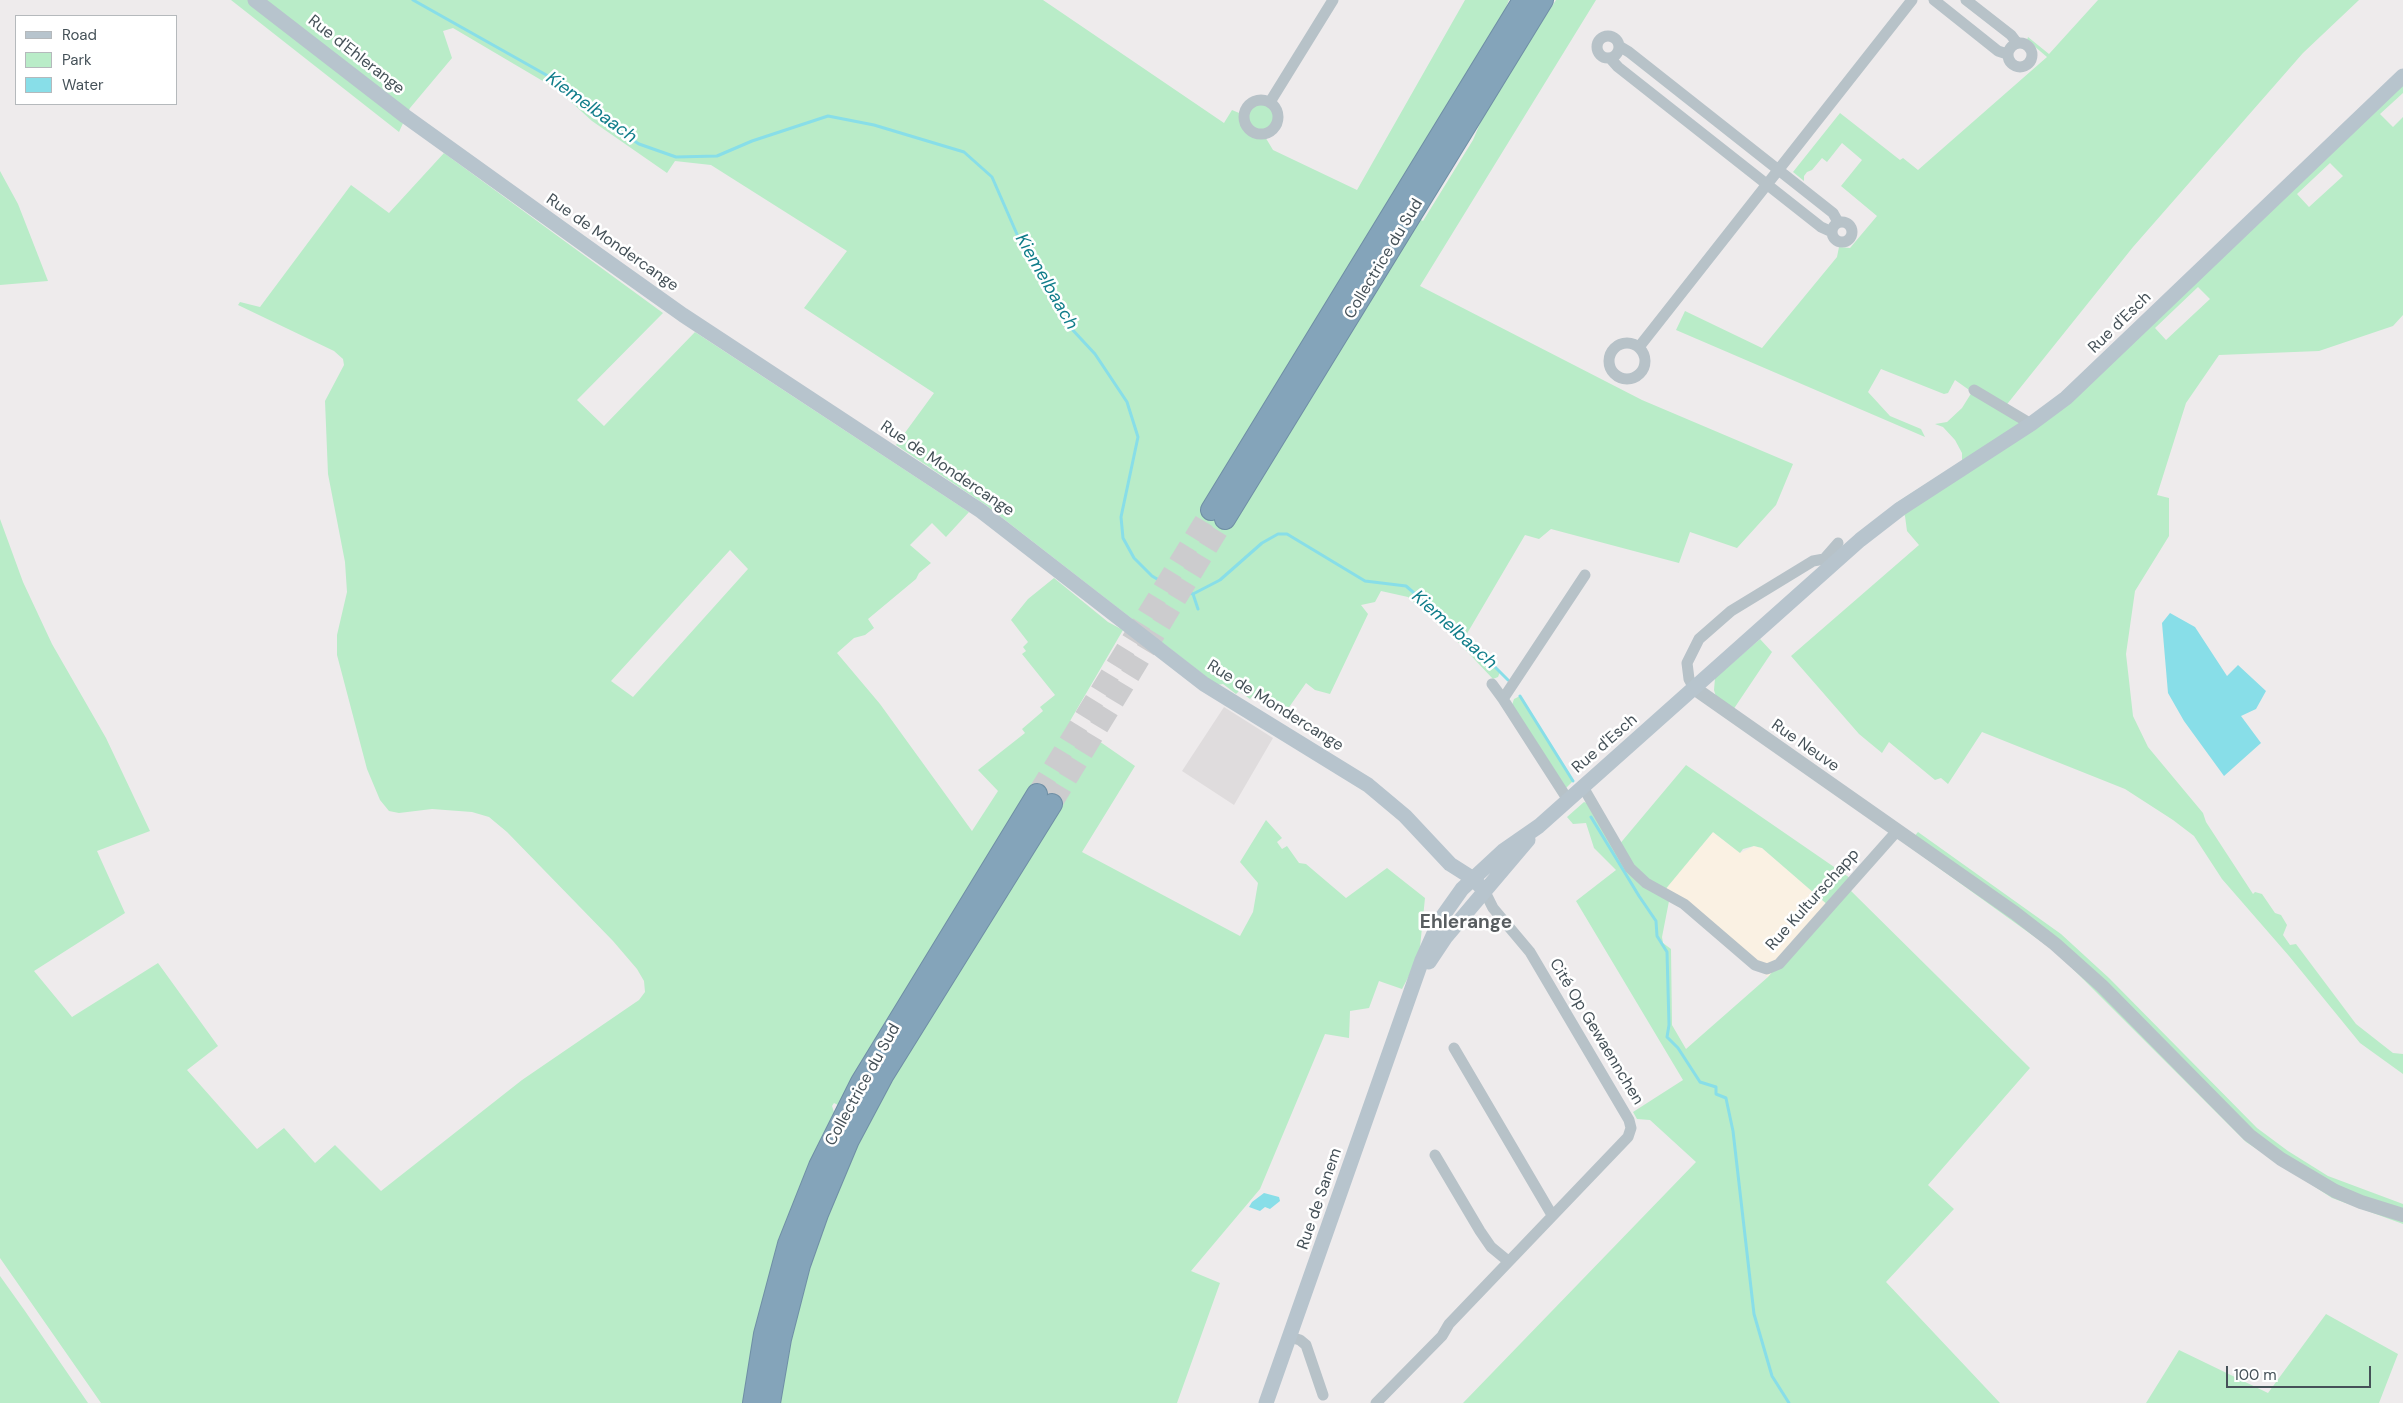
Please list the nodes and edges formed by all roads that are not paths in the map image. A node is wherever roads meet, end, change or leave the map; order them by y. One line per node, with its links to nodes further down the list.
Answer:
1 (255, 0): 14 (main road, Rue d'Ehlerange)
2 (1333, 0): 13 (street)
3 (1524, 0): 4 (highway, Collectrice du Sud)
4 (1543, 0)
5 (1912, 0): 15 (street)
6 (1934, 0): 10 (street)
7 (1966, 0): 8 (street)
8 (2017, 43): 10 (street); 10 (street)
9 (1619, 46): 11 (street); 11 (street); 15 (street)
10 (2007, 54)
11 (1610, 58): 16 (street)
12 (2403, 76): 19 (main road, Rue d'Esch)
13 (1270, 102)
14 (411, 120): 30 (main road, Rue de Mondercange)
15 (1778, 170): 16 (street); 16 (street)
16 (1767, 185): 17 (street)
17 (1639, 347)
18 (1974, 390): 19 (street)
19 (2031, 424): 21 (main road, Rue d'Esch)
20 (1838, 543): 21 (street, Rue d'Esch)
21 (1829, 561): 24 (main road, Rue d'Esch); 24 (street, Rue d'Esch)
22 (1585, 575): 25 (street)
23 (1492, 684): 25 (street)
24 (1694, 688): 26 (main road, Rue d'Esch); 29 (street, Rue Neuve)
25 (1503, 699): 27 (street)
26 (1583, 787): 27 (main road, Rue d'Esch); 29 (street, Rue Kulturschapp)
27 (1568, 800): 28 (main road, Rue d'Esch)
28 (1539, 826): 30 (main road, Rue d'Esch); 31 (main road, Rue d'Esch)
29 (1897, 831): 35 (street, Rue Neuve)
30 (1467, 884): 31 (main road, Rue de Mondercange); 32 (main road, Rue de Sanem)
31 (1479, 895): 32 (main road, Rue de Sanem); 36 (street, Cité Op Gewaennchen)
32 (1407, 1006): 38 (main road, Rue de Sanem)
33 (1454, 1048): 36 (street)
34 (1435, 1155): 37 (street)
35 (2403, 1215)
36 (1552, 1216): 37 (street, Cité Op Gewaennchen)
37 (1508, 1262): 43 (street, Cité Op Gewaennchen)
38 (1290, 1336): 39 (street); 42 (main road, Rue de Sanem)
39 (1323, 1395)
40 (753, 1403): 41 (highway, Collectrice du Sud)
41 (770, 1403)
42 (1266, 1403)
43 (1376, 1403)

